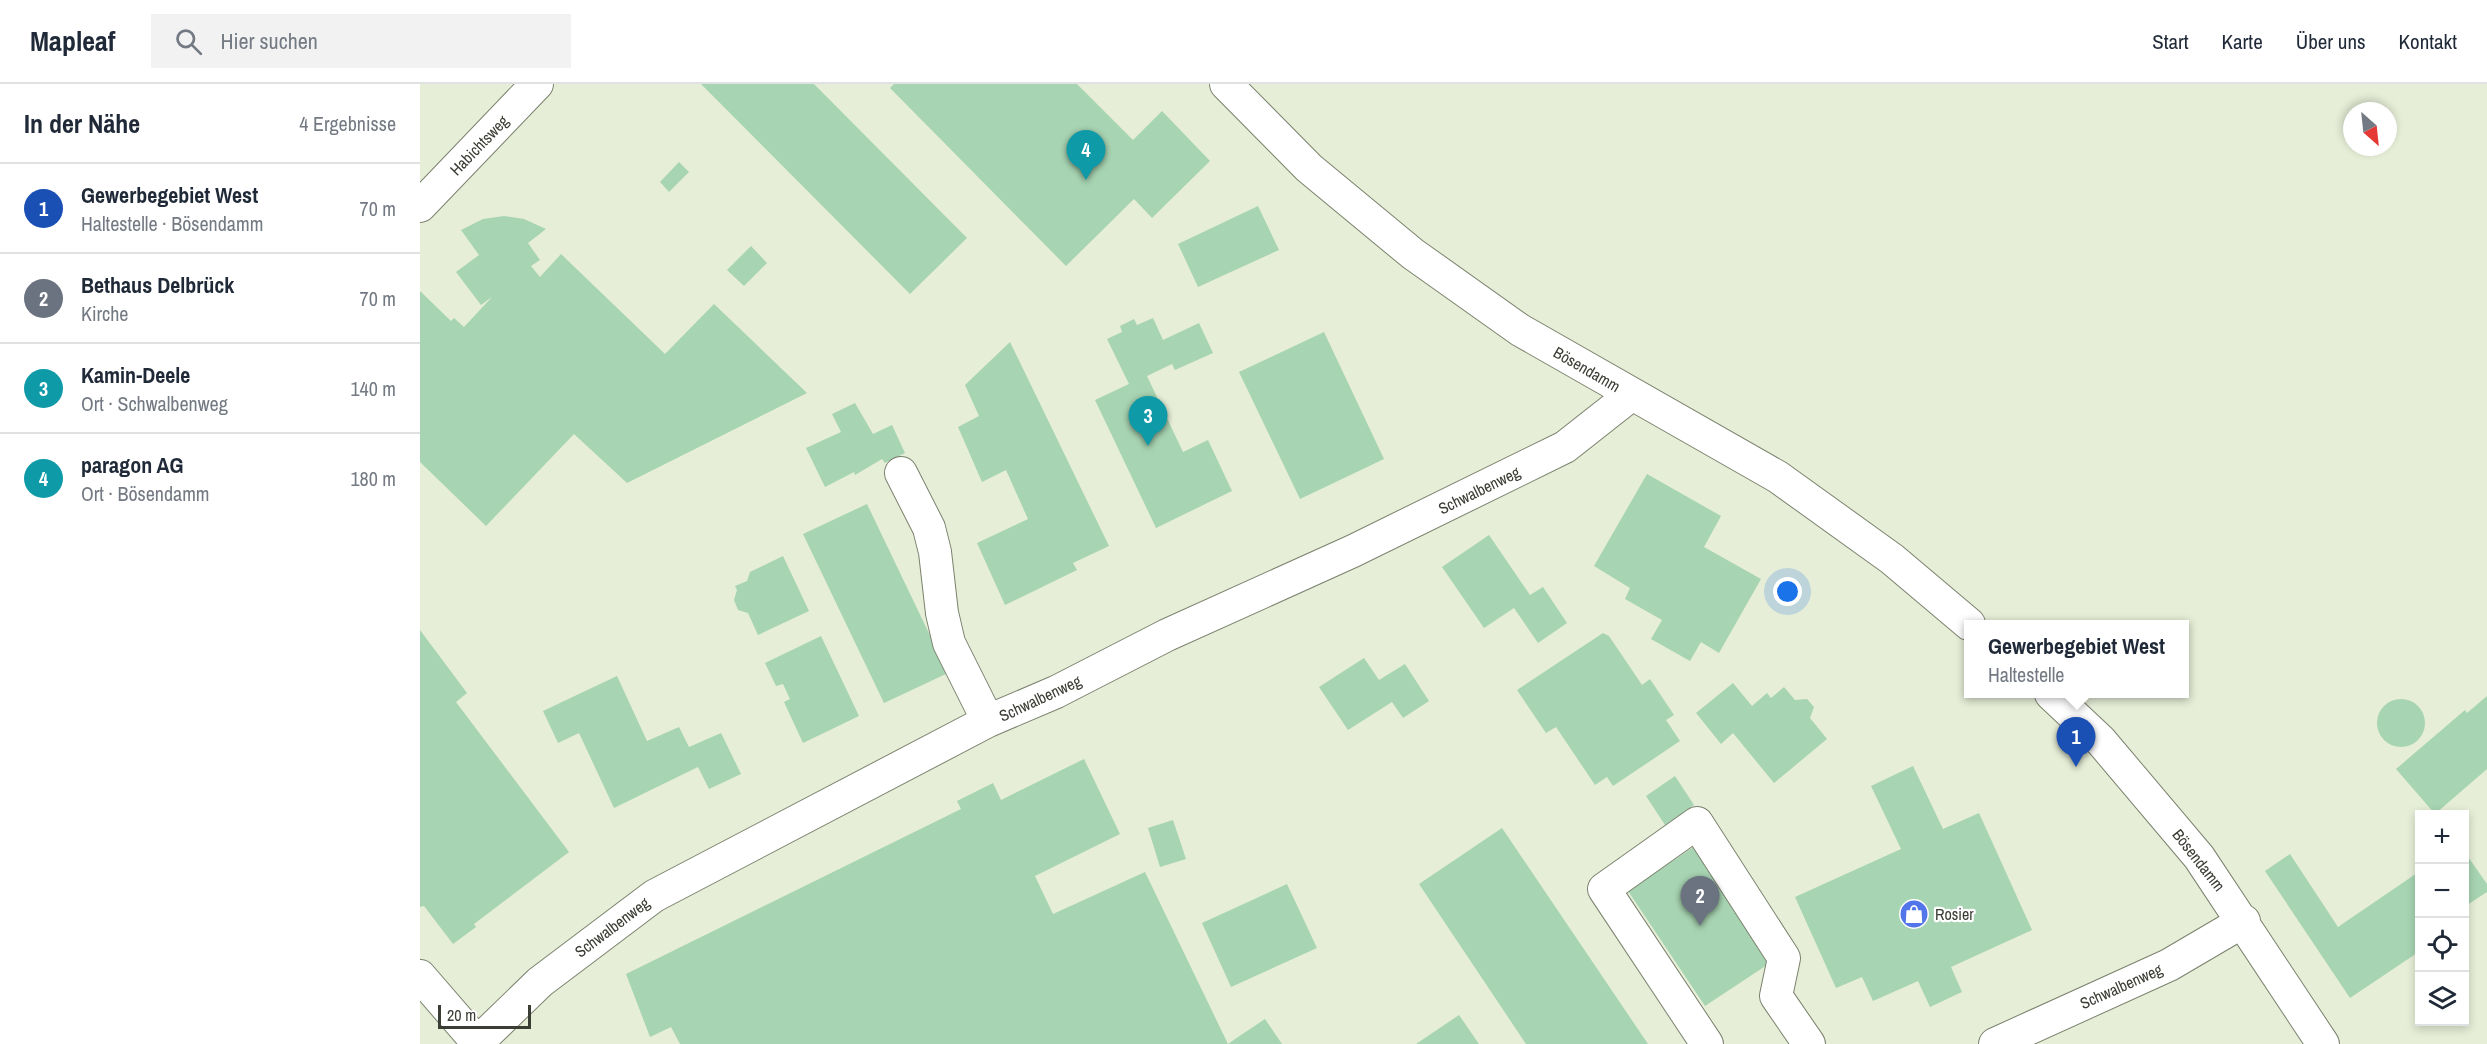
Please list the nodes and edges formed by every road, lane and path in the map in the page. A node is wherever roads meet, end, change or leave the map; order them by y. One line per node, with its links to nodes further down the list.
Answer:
1 (537, 84): 3 (street, Habichtsweg)
2 (1226, 84): 4 (street, Bösendamm)
3 (420, 206)
4 (1631, 395): 6 (street, Bösendamm); 8 (street, Schwalbenweg)
5 (901, 472): 8 (street)
6 (1964, 620)
7 (2056, 698): 9 (street, Bösendamm)
8 (988, 722): 11 (street, Schwalbenweg)
9 (2244, 921): 14 (street, Schwalbenweg); 15 (street, Bösendamm)
10 (420, 976): 11 (street)
11 (476, 1043)
12 (1707, 1044): 13 (street)
13 (1809, 1044)
14 (1995, 1044)
15 (2324, 1044)

